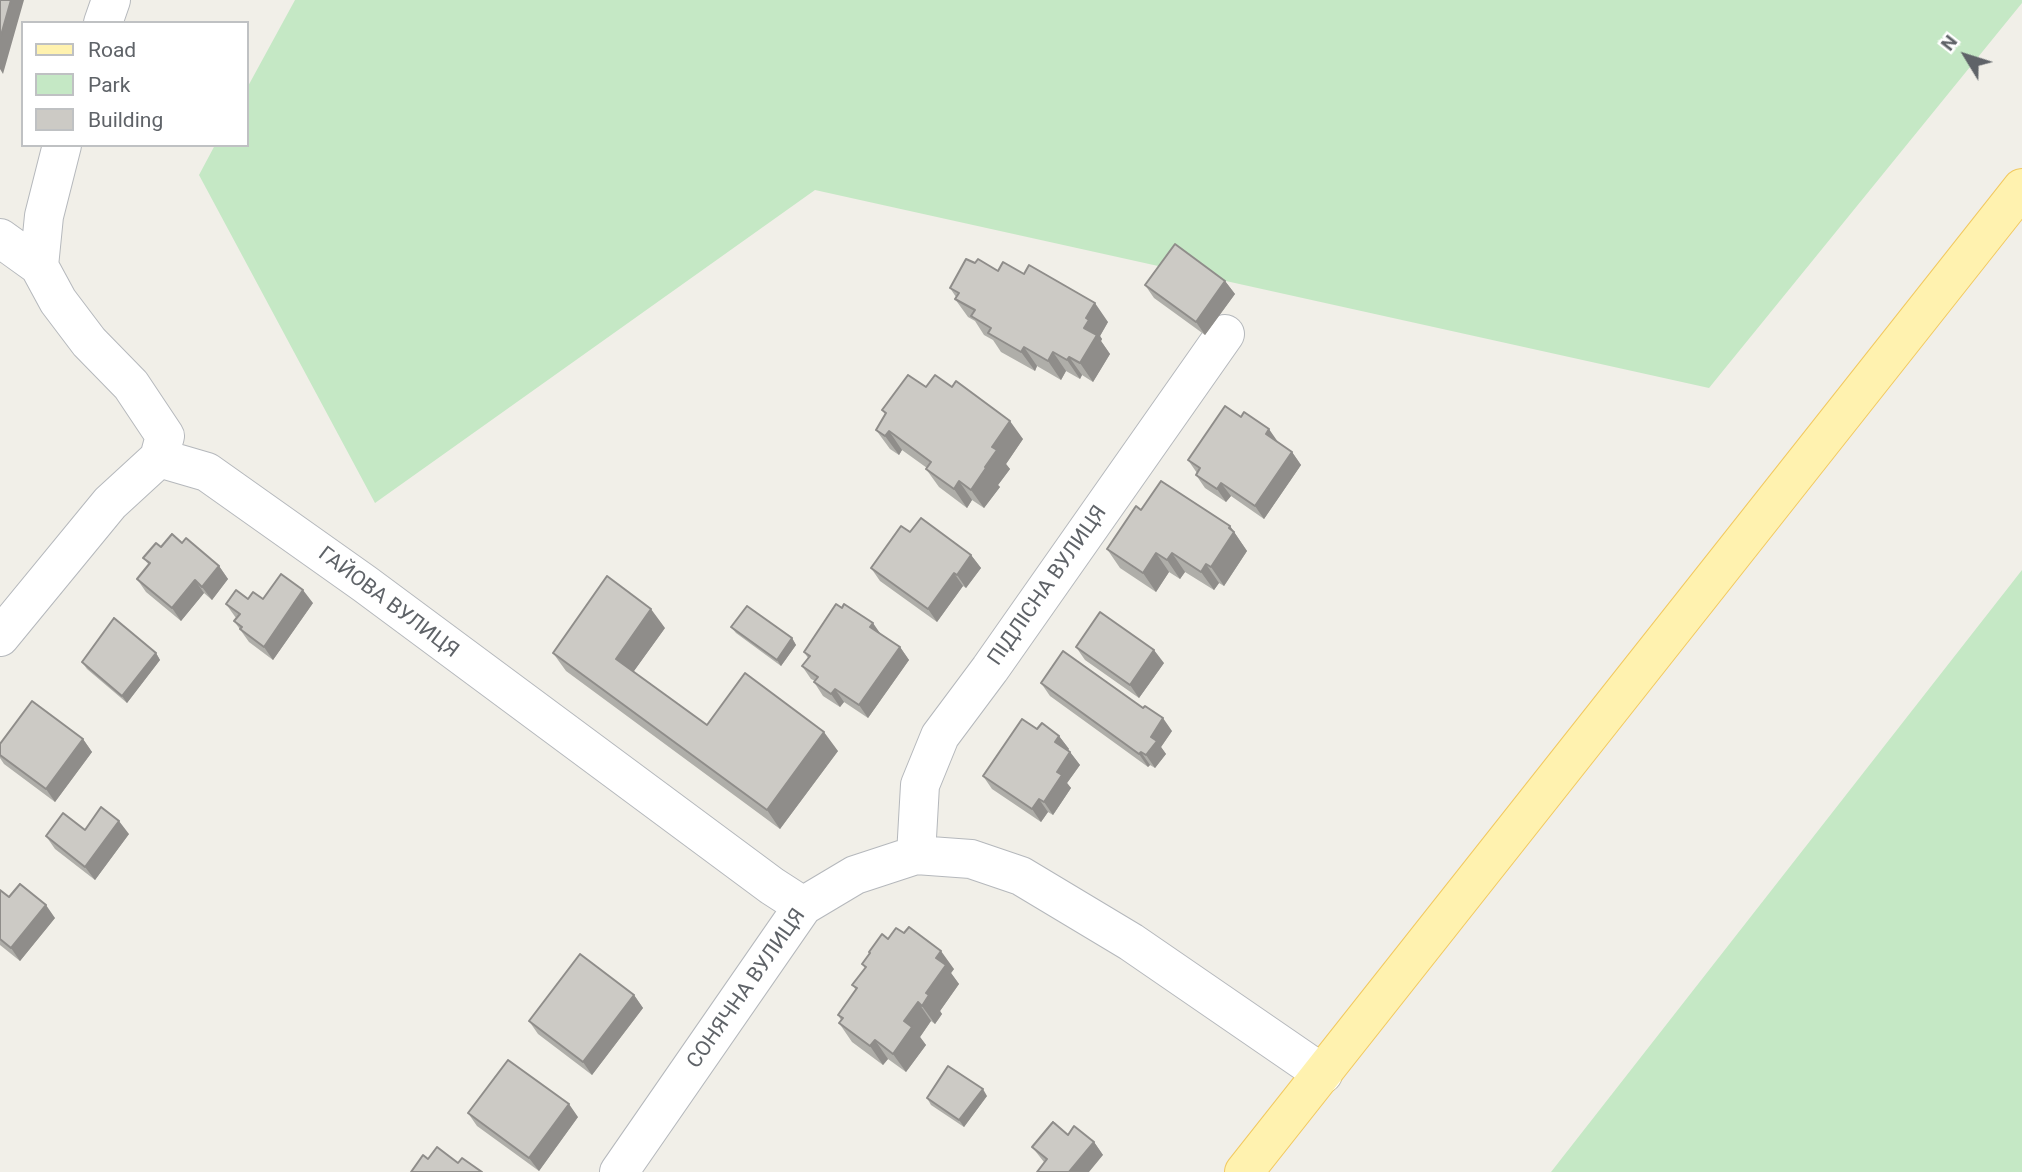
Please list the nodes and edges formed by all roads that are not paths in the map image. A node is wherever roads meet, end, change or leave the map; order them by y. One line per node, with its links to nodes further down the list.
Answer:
1 (111, 0): 2 (street)
2 (104, 21)
3 (61, 147): 6 (street)
4 (2022, 188): 12 (main road)
5 (0, 238): 6 (street)
6 (39, 266): 8 (street)
7 (1225, 334): 10 (street, ПІДЛІСНА ВУЛИЦЯ)
8 (159, 458): 9 (street); 11 (street, ГАЙОВА ВУЛИЦЯ)
9 (0, 637)
10 (916, 855): 11 (street, СОНЯЧНА ВУЛИЦЯ); 12 (street)
11 (803, 906): 13 (street, СОНЯЧНА ВУЛИЦЯ)
12 (1323, 1073): 14 (main road)
13 (619, 1172)
14 (1244, 1172)

